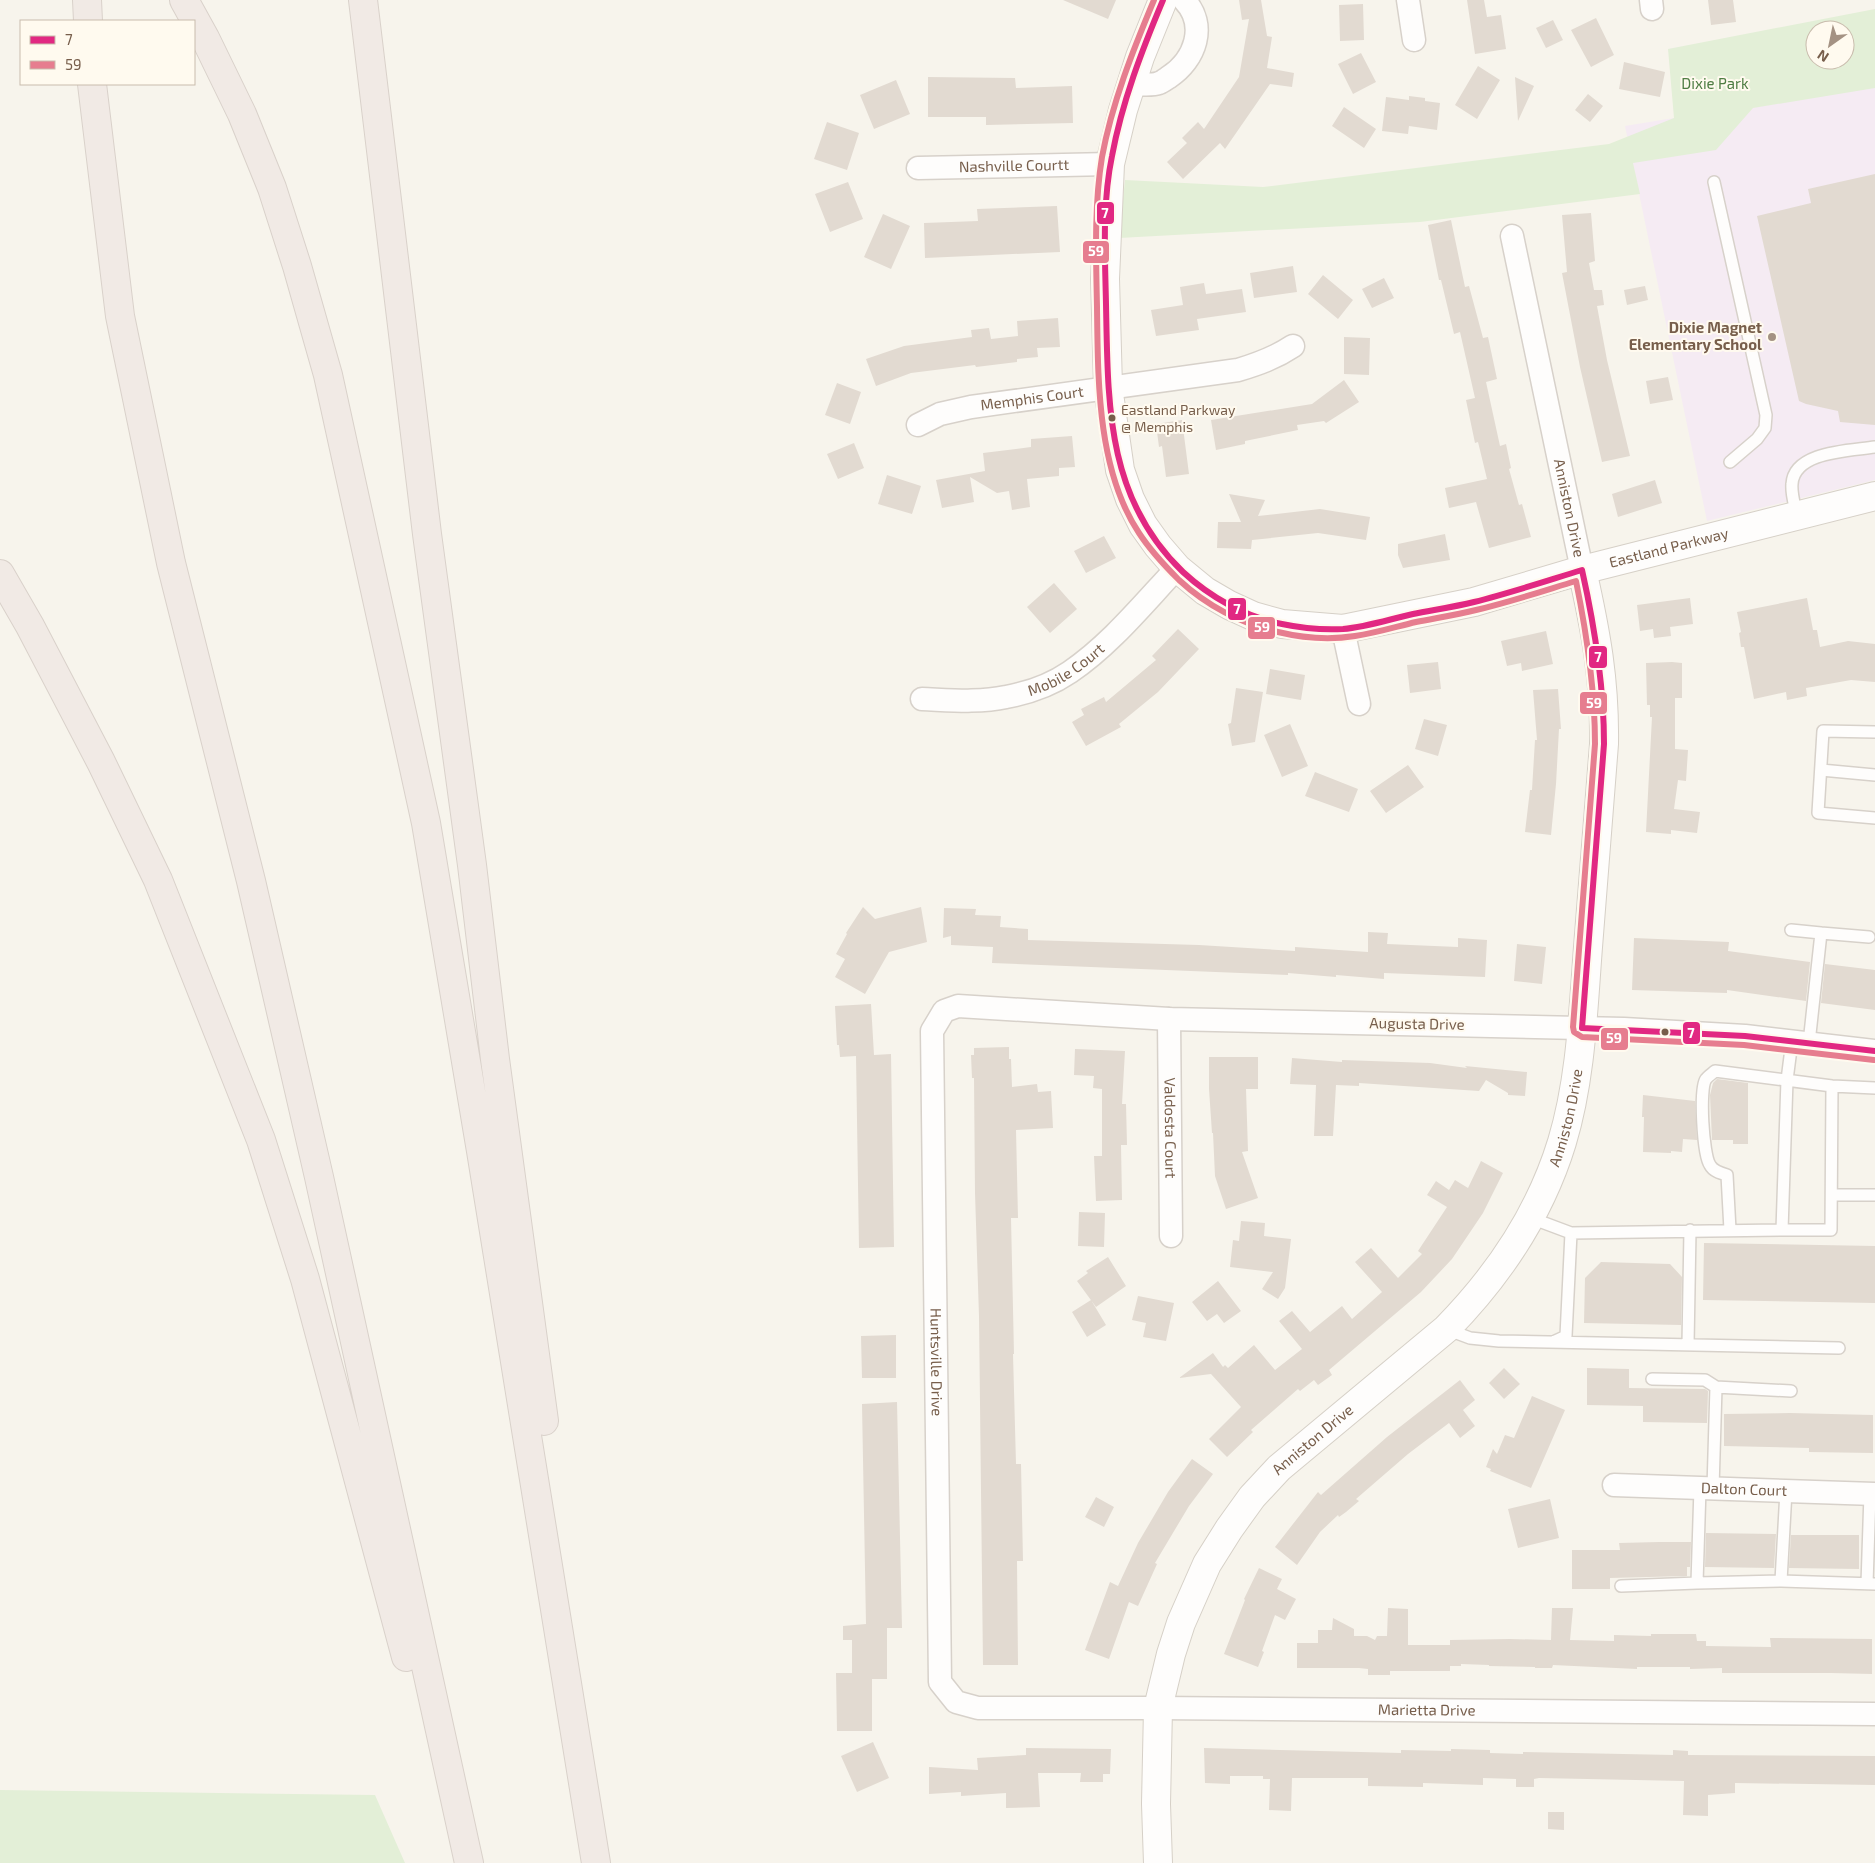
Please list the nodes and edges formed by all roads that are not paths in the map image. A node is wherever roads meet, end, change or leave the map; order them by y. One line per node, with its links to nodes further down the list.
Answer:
1 (87, 0): 7 (highway)
2 (184, 0): 71 (highway)
3 (363, 0): 72 (highway)
4 (1163, 0): 9 (street, Eastland Parkway)
5 (1184, 0): 9 (street)
6 (1408, 0): 8 (street)
7 (88, 20)
8 (1414, 40)
9 (1131, 84): 11 (street, Eastland Parkway)
10 (92, 85): 70 (highway)
11 (1110, 164): 12 (street, Nashville Courtt); 16 (street, Eastland Parkway)
12 (918, 168)
13 (1714, 182): 19 (lane)
14 (1512, 236): 23 (street, Anniston Drive)
15 (1293, 346): 16 (street, Memphis Court)
16 (1108, 387): 17 (street, Memphis Court); 22 (street, Eastland Parkway)
17 (918, 425)
18 (1875, 447): 21 (lane)
19 (1730, 462)
20 (1875, 496): 21 (street, Eastland Parkway)
21 (1797, 516): 23 (street, Eastland Parkway)
22 (1177, 568): 25 (street, Eastland Parkway); 26 (street, Mobile Court)
23 (1582, 570): 25 (street, Eastland Parkway); 37 (street, Anniston Drive)
24 (0, 574): 69 (highway)
25 (1343, 629): 27 (street)
26 (922, 699)
27 (1359, 704)
28 (1875, 732): 29 (lane)
29 (1821, 770): 30 (lane); 31 (lane)
30 (1875, 775)
31 (1875, 818)
32 (1791, 930): 33 (lane)
33 (1821, 933): 34 (lane); 38 (lane)
34 (1869, 937)
35 (958, 1006): 36 (street, Augusta Drive); 66 (street, Huntsville Drive)
36 (1169, 1019): 37 (street, Augusta Drive); 50 (street, Valdosta Court)
37 (1582, 1028): 38 (street, Augusta Drive); 45 (street, Anniston Drive)
38 (1800, 1042): 39 (street, Augusta Drive); 40 (lane)
39 (1875, 1051)
40 (1787, 1080): 41 (lane); 47 (lane); 48 (lane)
41 (1832, 1086): 42 (lane); 43 (lane)
42 (1875, 1088)
43 (1832, 1195): 44 (lane); 48 (lane)
44 (1875, 1195)
45 (1531, 1218): 49 (lane); 51 (street, Anniston Drive)
46 (1690, 1230): 47 (lane); 49 (lane); 53 (lane)
47 (1730, 1230): 48 (lane)
48 (1782, 1230)
49 (1571, 1233): 52 (lane)
50 (1171, 1236)
51 (1446, 1329): 52 (lane); 67 (street, Anniston Drive)
52 (1551, 1343): 53 (lane)
53 (1688, 1345): 54 (lane)
54 (1839, 1348)
55 (1652, 1379): 56 (lane)
56 (1716, 1388): 57 (lane); 59 (lane)
57 (1790, 1392)
58 (1614, 1485): 59 (street, Dalton Court)
59 (1706, 1488): 60 (street, Dalton Court); 63 (lane)
60 (1786, 1490): 61 (street, Dalton Court); 62 (lane)
61 (1872, 1494): 64 (lane)
62 (1781, 1582): 63 (lane); 64 (lane)
63 (1697, 1583): 65 (lane)
64 (1871, 1584)
65 (1621, 1586)
66 (978, 1708): 67 (street, Marietta Drive)
67 (1158, 1708): 68 (street, Marietta Drive); 73 (street, Anniston Drive)
68 (1875, 1714)
69 (461, 1863)
70 (469, 1863)
71 (596, 1863)
72 (604, 1863)
73 (1158, 1863)

